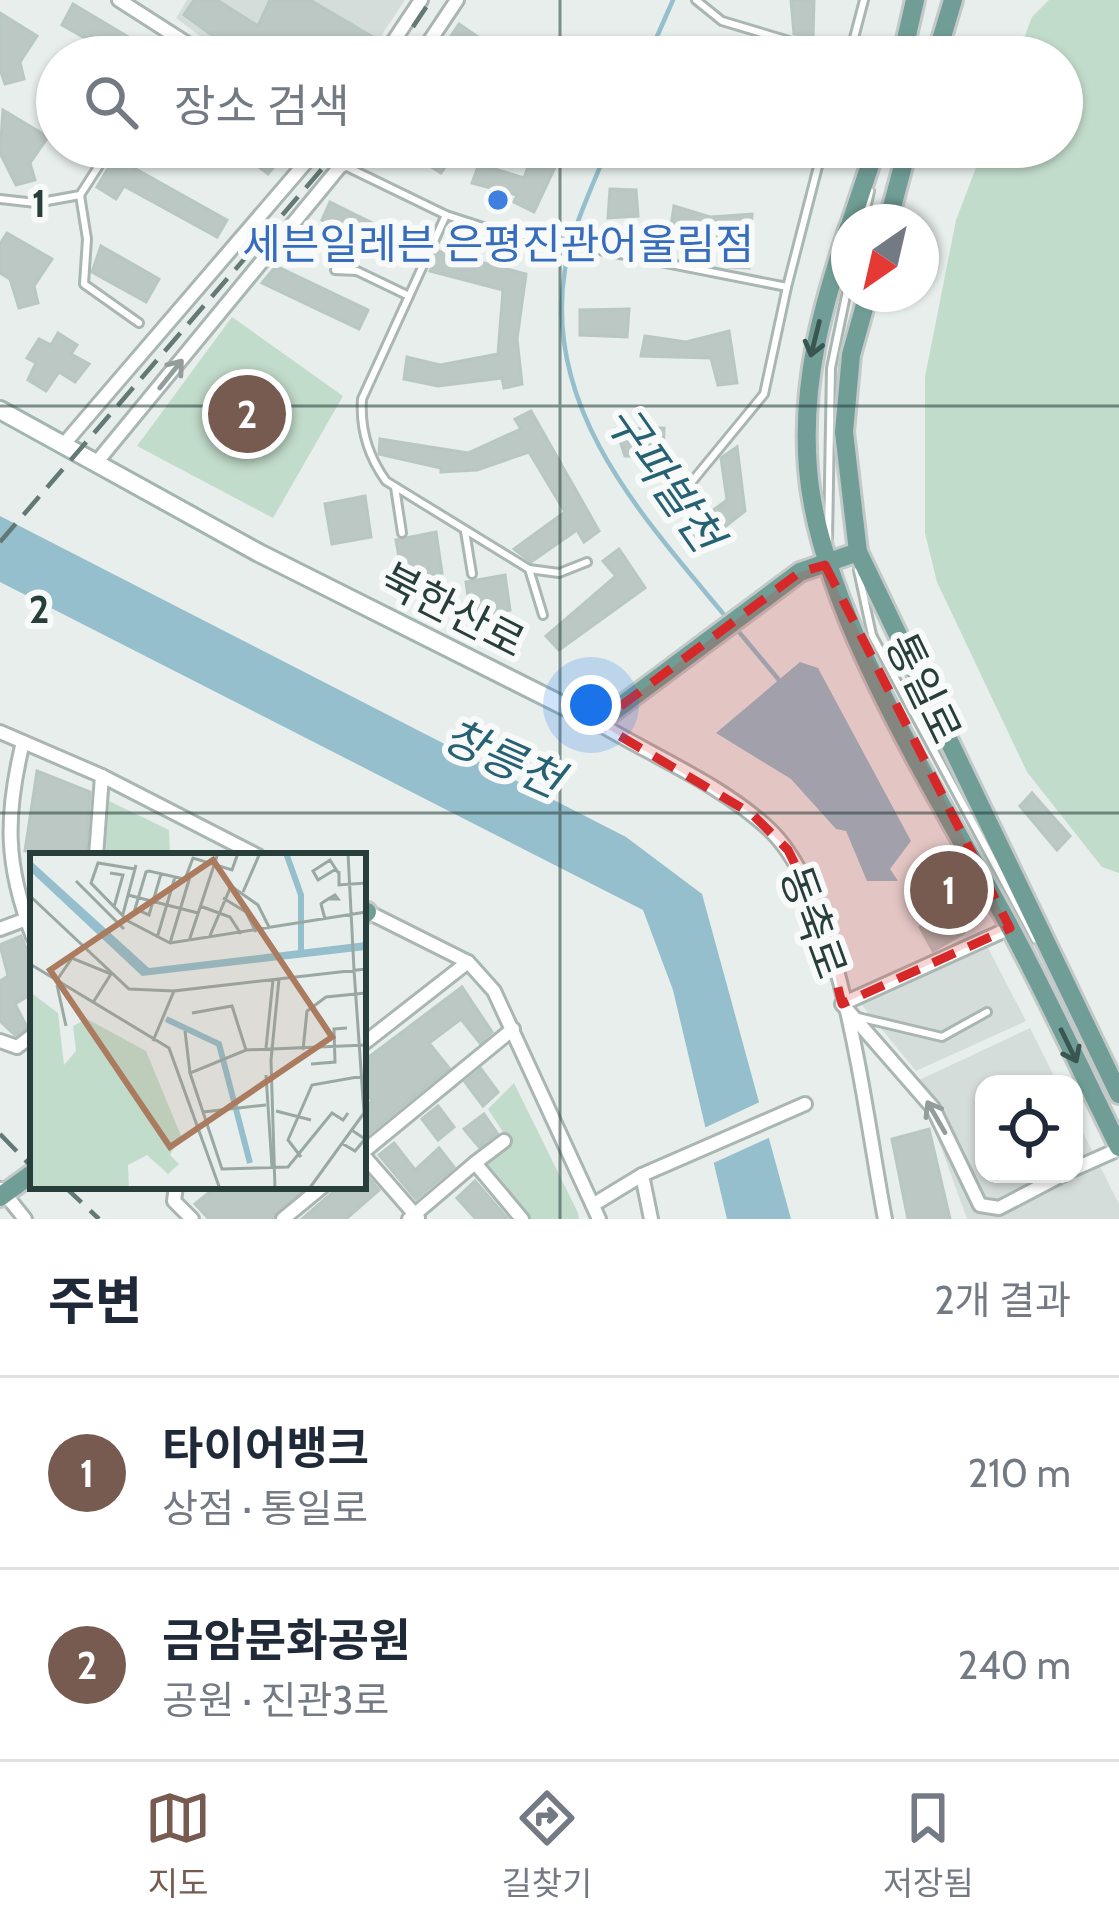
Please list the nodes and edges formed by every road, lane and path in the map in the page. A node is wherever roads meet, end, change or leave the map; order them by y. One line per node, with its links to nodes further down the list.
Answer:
1 (119, 0): 8 (street)
2 (421, 0): 9 (street)
3 (457, 0): 10 (street)
4 (696, 0): 11 (lane)
5 (864, 0): 12 (lane)
6 (915, 0): 13 (main road)
7 (953, 0): 14 (main road)
8 (179, 36)
9 (397, 36)
10 (432, 36)
11 (774, 36)
12 (853, 36)
13 (907, 36)
14 (942, 36)
15 (97, 168): 23 (lane)
16 (301, 168): 29 (street)
17 (341, 168): 31 (street)
18 (349, 168): 28 (lane)
19 (818, 168): 32 (lane)
20 (871, 168): 25 (main road, 통일로)
21 (875, 168): 26 (lane)
22 (902, 168): 27 (main road)
23 (80, 195): 24 (lane); 37 (lane)
24 (0, 199)
25 (858, 204)
26 (867, 204)
27 (893, 204)
28 (446, 215): 32 (lane); 34 (lane)
29 (224, 258): 31 (street); 39 (street)
30 (334, 270): 34 (lane)
31 (249, 279): 40 (street, one-way to 31)
32 (787, 286): 42 (lane)
33 (831, 289): 47 (main road, 통일로, one-way to 47)
34 (409, 296): 41 (lane)
35 (843, 312): 47 (lane)
36 (863, 312): 45 (main road, 통일로)
37 (140, 323)
38 (0, 410): 39 (main road, 북한산로)
39 (64, 444): 40 (main road, 북한산로)
40 (96, 464): 51 (main road, 북한산로)
41 (395, 487): 43 (lane); 44 (lane)
42 (676, 502)
43 (465, 531): 48 (lane); 49 (lane)
44 (402, 533)
45 (858, 552): 47 (main road); 69 (main road, 통일로)
46 (586, 562): 48 (lane)
47 (825, 565): 51 (main road); 59 (main road, 통일로)
48 (529, 569): 50 (lane)
49 (472, 574)
50 (543, 616)
51 (598, 724): 62 (street, 동축로)
52 (0, 732): 53 (street)
53 (23, 742): 54 (street); 58 (street)
54 (102, 776): 55 (street); 56 (street)
55 (96, 853)
56 (252, 853)
57 (366, 913): 61 (street)
58 (30, 918): 60 (street)
59 (1010, 928): 62 (street); 72 (main road, 통일로, one-way to 72)
60 (0, 929)
61 (468, 962): 65 (street); 68 (street)
62 (842, 1004): 64 (street); 91 (street, 동축로)
63 (987, 1012): 64 (lane)
64 (857, 1017): 79 (street, one-way to 64)
65 (513, 1029): 73 (street); 83 (street)
66 (30, 1036): 67 (street)
67 (0, 1041)
68 (366, 1042)
69 (1119, 1094)
70 (798, 1107): 78 (street)
71 (504, 1141): 75 (street)
72 (1119, 1148): 76 (street)
73 (366, 1152)
74 (366, 1158): 84 (street)
75 (475, 1163): 84 (street); 88 (street)
76 (1083, 1165)
77 (30, 1175): 82 (main road)
78 (642, 1175): 83 (street); 90 (street)
79 (1045, 1183)
80 (176, 1189): 86 (street)
81 (319, 1189): 87 (street)
82 (1, 1193): 85 (street)
83 (596, 1203): 89 (street)
84 (414, 1217)
85 (25, 1219)
86 (192, 1219)
87 (284, 1219)
88 (523, 1219)
89 (598, 1219)
90 (651, 1219)
91 (885, 1219)

